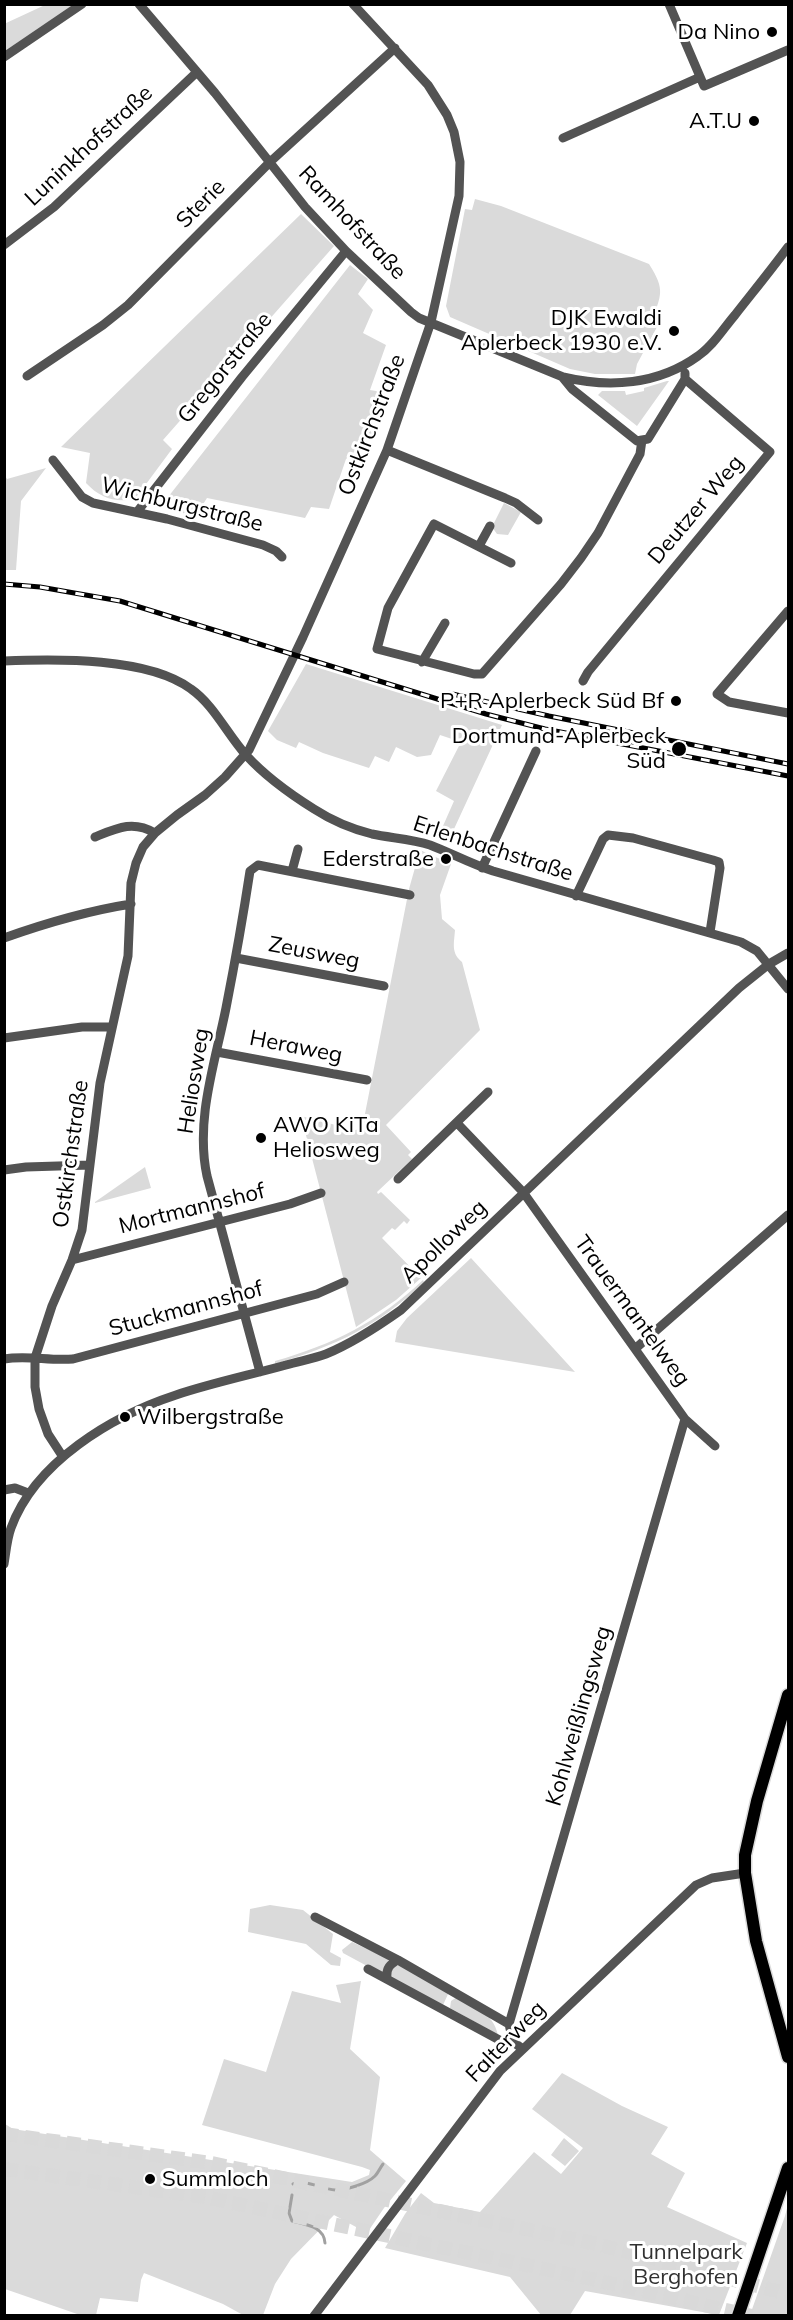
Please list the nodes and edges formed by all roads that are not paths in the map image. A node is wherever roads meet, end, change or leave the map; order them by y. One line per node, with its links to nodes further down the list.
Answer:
1 (82, 4): 7 (street)
2 (140, 4): 8 (street, Ramhofstraße)
3 (353, 4): 5 (street, Ostkirchstraße)
4 (669, 4): 9 (street)
5 (395, 48): 11 (street, Sterie); 15 (street, Ostkirchstraße)
6 (789, 50): 9 (street)
7 (4, 57)
8 (197, 72): 11 (street, Ramhofstraße); 12 (street, Luninkhofstraße)
9 (700, 77): 10 (street)
10 (563, 138)
11 (270, 162): 14 (street, Ramhofstraße); 17 (street, Sterie)
12 (4, 245)
13 (789, 247): 16 (street, Ramhofstraße)
14 (346, 251): 15 (street, Ramhofstraße); 23 (street, Gregorstraße)
15 (430, 322): 18 (street, Ramhofstraße); 21 (street, Ostkirchstraße)
16 (685, 364): 18 (street, Ramhofstraße); 19 (street)
17 (27, 376)
18 (562, 377): 20 (street, Ramhofstraße)
19 (685, 379): 20 (street); 33 (street, Deutzer Weg)
20 (642, 440): 32 (street)
21 (387, 450): 24 (street); 36 (street, Ostkirchstraße)
22 (53, 460): 23 (street, Wichburgstraße)
23 (137, 512): 27 (street, Wichburgstraße)
24 (537, 520)
25 (490, 526): 26 (street)
26 (480, 546): 28 (street); 32 (street)
27 (282, 557)
28 (511, 563)
29 (789, 611): 34 (street)
30 (445, 623): 32 (street)
31 (4, 661): 36 (street, Erlenbachstraße)
32 (422, 662)
33 (583, 681)
34 (789, 713)
35 (536, 751): 40 (street)
36 (246, 755): 37 (street, Ostkirchstraße); 40 (street, Erlenbachstraße)
37 (155, 833): 38 (street); 44 (street, Ostkirchstraße)
38 (95, 837)
39 (298, 849): 41 (street)
40 (482, 868): 43 (street, Erlenbachstraße)
41 (292, 871): 42 (street, Heliosweg); 48 (street, Heliosweg)
42 (410, 895)
43 (576, 896): 45 (street, Erlenbachstraße); 45 (street)
44 (131, 904): 46 (street); 52 (street, Ostkirchstraße)
45 (710, 933): 49 (street, Erlenbachstraße)
46 (4, 938)
47 (789, 953): 49 (street, Apolloweg)
48 (236, 958): 50 (street, Zeusweg); 54 (street, Heliosweg)
49 (769, 964): 51 (street, Erlenbachstraße); 61 (street, Apolloweg)
50 (384, 987)
51 (789, 988)
52 (111, 1027): 53 (street); 58 (street, Ostkirchstraße)
53 (4, 1038)
54 (217, 1052): 55 (street, Heraweg); 64 (street, Heliosweg)
55 (367, 1080)
56 (488, 1092): 57 (street)
57 (457, 1123): 60 (street); 61 (street, Trauermantelweg)
58 (90, 1165): 59 (street); 65 (street, Ostkirchstraße)
59 (4, 1170)
60 (398, 1179)
61 (523, 1192): 68 (street, Trauermantelweg); 71 (street, Apolloweg)
62 (321, 1193): 64 (street, Mortmannshof)
63 (789, 1215): 68 (street)
64 (220, 1223): 65 (street, Mortmannshof); 67 (street, Heliosweg)
65 (72, 1260): 69 (street, Ostkirchstraße)
66 (344, 1282): 67 (street, Stuckmannshof)
67 (244, 1314): 69 (street, Stuckmannshof); 71 (street, Heliosweg)
68 (636, 1348): 72 (street, Trauermantelweg)
69 (35, 1358): 70 (street); 74 (street, Ostkirchstraße)
70 (4, 1359)
71 (260, 1372): 74 (street, Apolloweg)
72 (685, 1419): 73 (street, Trauermantelweg); 86 (street, Kohlweißlingsweg)
73 (716, 1446)
74 (63, 1457): 76 (street)
75 (4, 1490): 76 (street)
76 (28, 1493): 77 (street)
77 (4, 1564)
78 (789, 1695): 79 (main road)
79 (745, 1873): 88 (street, Falterweg); 89 (main road)
80 (315, 1917): 81 (street)
81 (399, 1960): 83 (street); 84 (street)
82 (368, 1969): 83 (street)
83 (387, 1978): 85 (street)
84 (455, 1993): 85 (street); 86 (street)
85 (445, 2010): 87 (street)
86 (509, 2024): 87 (street)
87 (513, 2042): 88 (street)
88 (523, 2049): 91 (street, Falterweg)
89 (789, 2057)
90 (789, 2168): 92 (main road)
91 (314, 2316)
92 (738, 2316)

